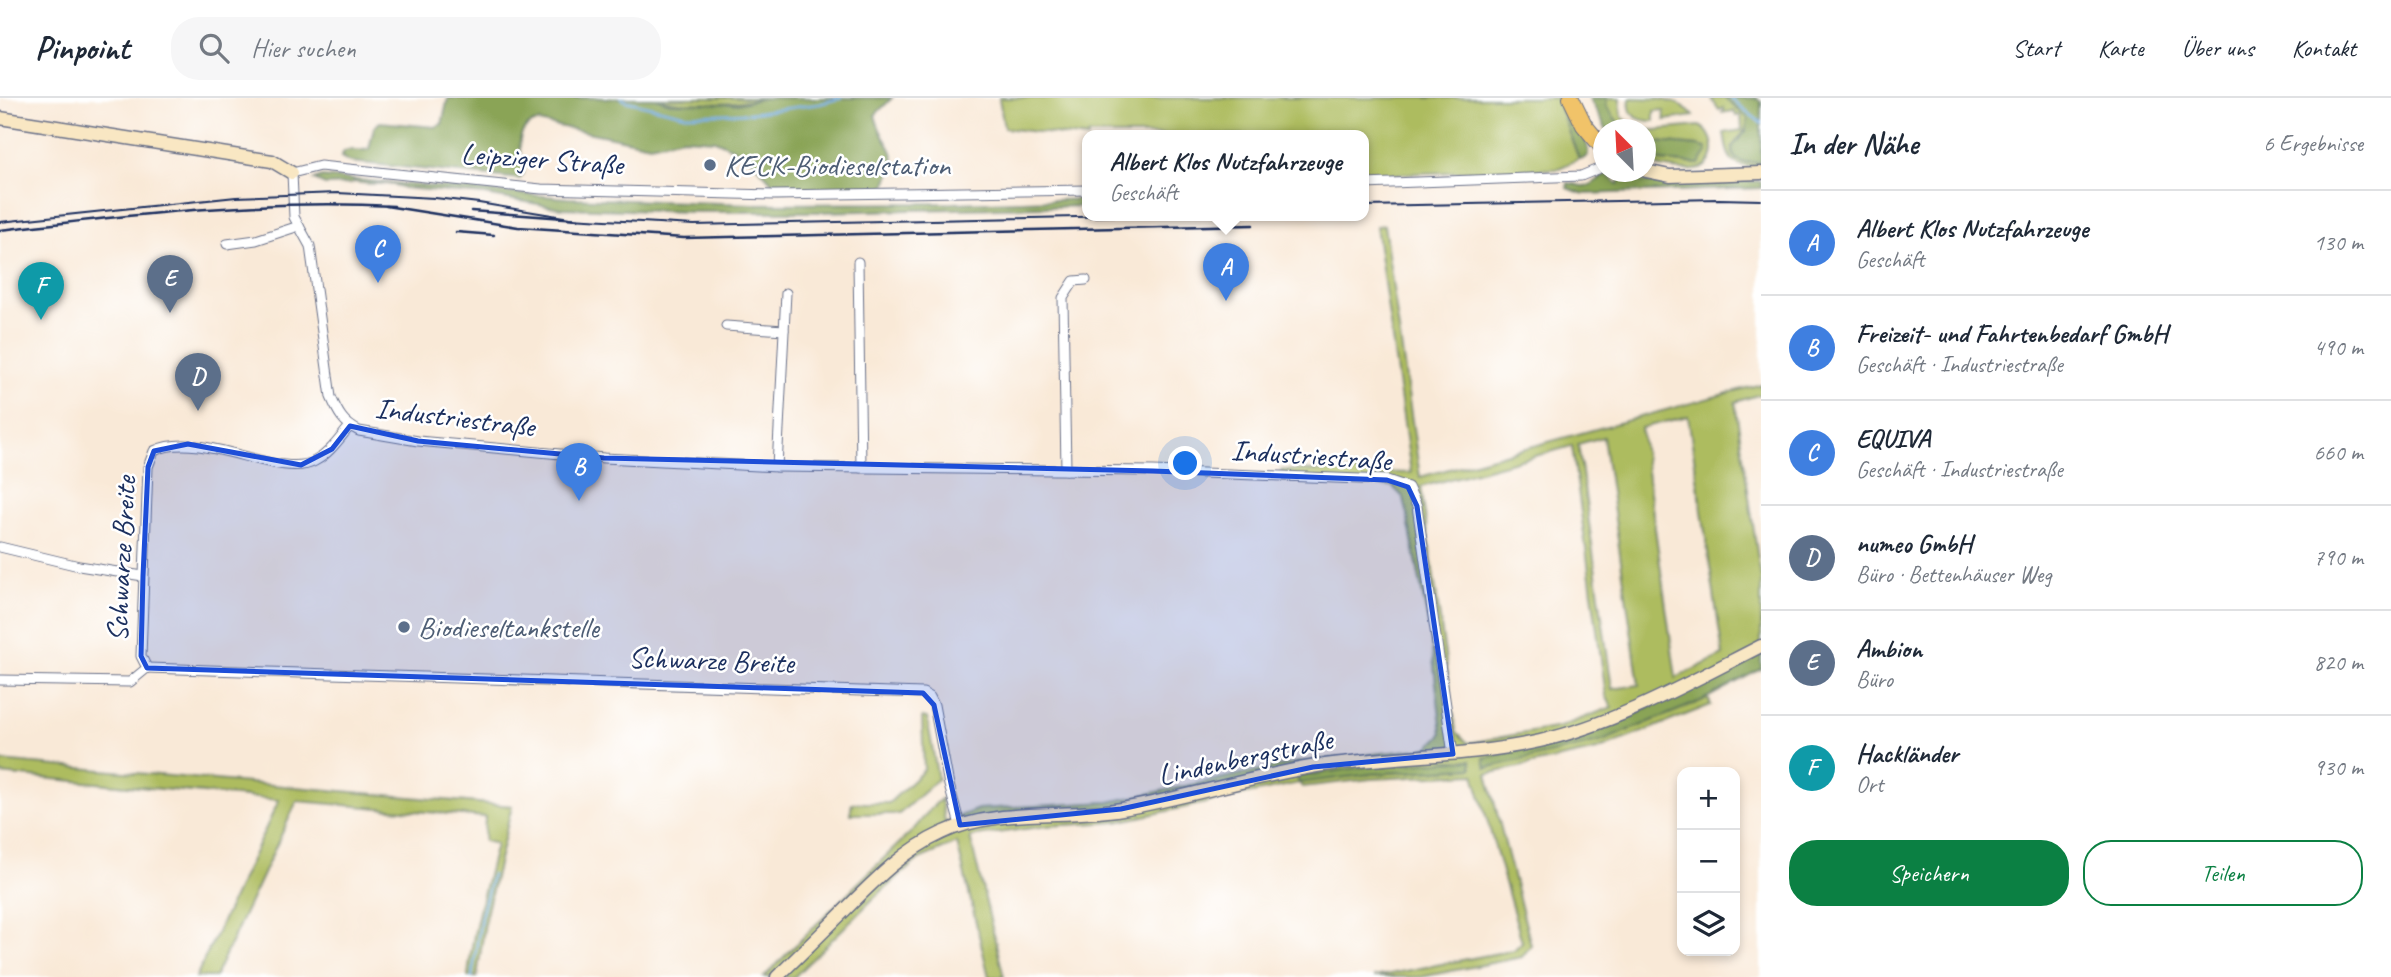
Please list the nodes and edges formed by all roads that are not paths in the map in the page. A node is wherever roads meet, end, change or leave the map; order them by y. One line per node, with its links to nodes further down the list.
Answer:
1 (1571, 98): 5 (highway)
2 (1580, 98): 4 (highway)
3 (0, 118): 8 (main road)
4 (1593, 129)
5 (1593, 134)
6 (1593, 166): 11 (street)
7 (1593, 171): 11 (street)
8 (292, 173): 13 (street, Leipziger Straße); 14 (street, Industriestraße)
9 (1656, 173): 10 (main road)
10 (1761, 173)
11 (1567, 177): 12 (street)
12 (1369, 184)
13 (1082, 190)
14 (299, 226): 15 (street); 21 (street, Industriestraße)
15 (227, 244)
16 (858, 262): 23 (street)
17 (1086, 280): 24 (street)
18 (786, 293): 20 (street)
19 (726, 326): 20 (street)
20 (784, 330): 22 (street)
21 (350, 426): 22 (street, Industriestraße); 26 (street, Schwarze Breite)
22 (777, 467): 23 (street, Industriestraße)
23 (861, 468): 24 (street, Industriestraße)
24 (1066, 470): 30 (street, Industriestraße)
25 (0, 547): 26 (street)
26 (144, 576): 28 (street, Schwarze Breite)
27 (1761, 646): 30 (main road, Lindenbergstraße)
28 (147, 668): 29 (street, Schwarze Breite); 31 (street, Schwarze Breite)
29 (0, 680)
30 (1453, 754): 31 (main road, Lindenbergstraße)
31 (960, 825): 32 (main road, Lindenbergstraße)
32 (777, 977)

